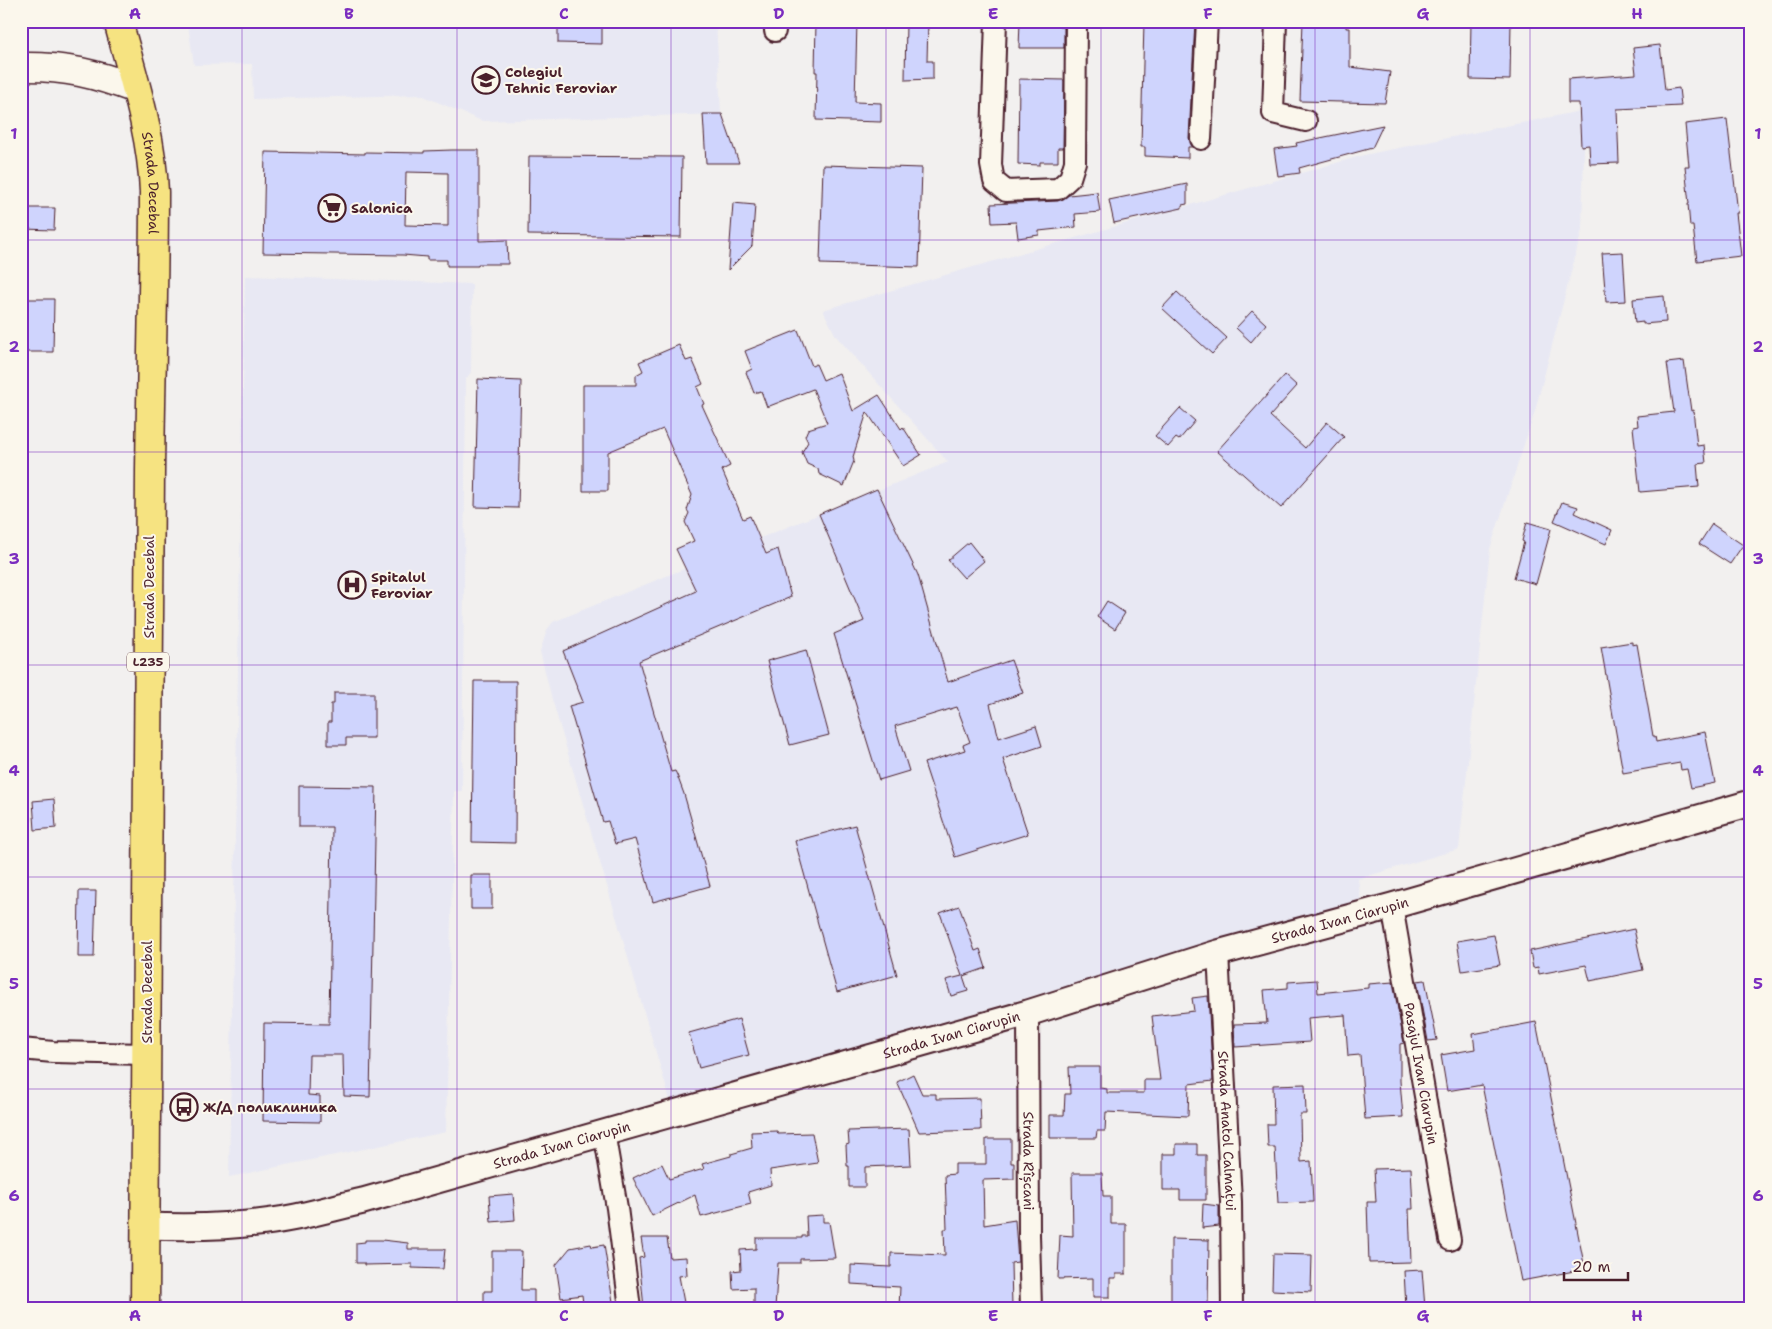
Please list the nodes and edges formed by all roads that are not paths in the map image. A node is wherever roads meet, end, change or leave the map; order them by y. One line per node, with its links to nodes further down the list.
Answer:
1 (118, 21): 7 (main road, Strada Decebal / L235)
2 (996, 21): 3 (street)
3 (1076, 21)
4 (1207, 21): 9 (street)
5 (1276, 21): 8 (street)
6 (21, 67): 7 (main road)
7 (136, 89): 15 (main road, Strada Decebal / L235)
8 (1306, 121)
9 (1201, 138)
10 (1751, 803): 11 (street, Strada Ivan Ciarupin)
11 (1392, 906): 12 (street, Strada Ivan Ciarupin); 18 (street, Pasajul Ivan Ciarupin)
12 (1218, 953): 13 (street, Strada Ivan Ciarupin); 22 (street, Strada Anatol Calmațui)
13 (1028, 1014): 16 (street, Strada Ivan Ciarupin); 21 (street, Strada Rîșcani)
14 (21, 1049): 15 (street)
15 (146, 1054): 17 (main road, Strada Decebal / L235)
16 (604, 1132): 17 (street, Strada Ivan Ciarupin); 20 (street)
17 (146, 1226): 19 (main road, Strada Decebal / L235)
18 (1450, 1240)
19 (145, 1308)
20 (630, 1308)
21 (1031, 1308)
22 (1232, 1308)

